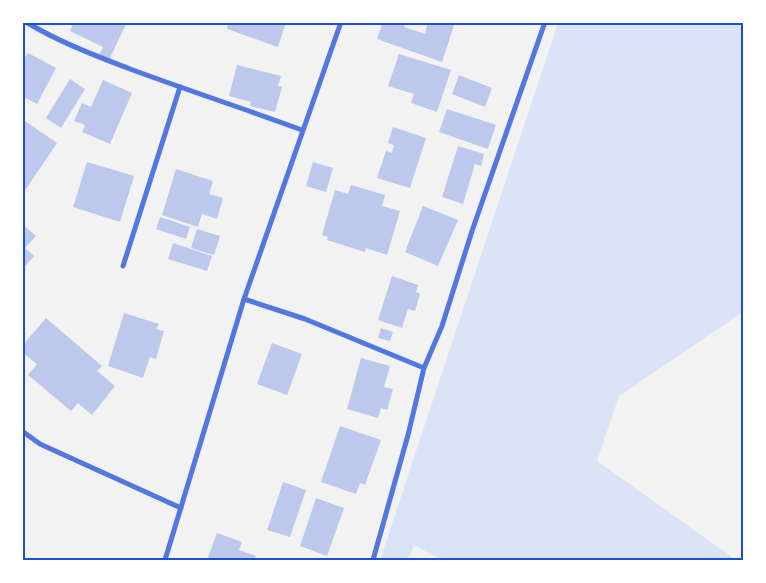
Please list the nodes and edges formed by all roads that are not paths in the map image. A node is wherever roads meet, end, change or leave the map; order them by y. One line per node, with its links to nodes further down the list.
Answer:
1 (26, 22): 4 (street)
2 (341, 22): 5 (street)
3 (545, 22): 8 (street)
4 (180, 88): 5 (street); 6 (street)
5 (302, 130): 7 (street)
6 (123, 266)
7 (244, 299): 8 (street); 10 (street)
8 (424, 368): 12 (street)
9 (22, 431): 10 (street)
10 (181, 508): 11 (street)
11 (165, 560)
12 (373, 560)

